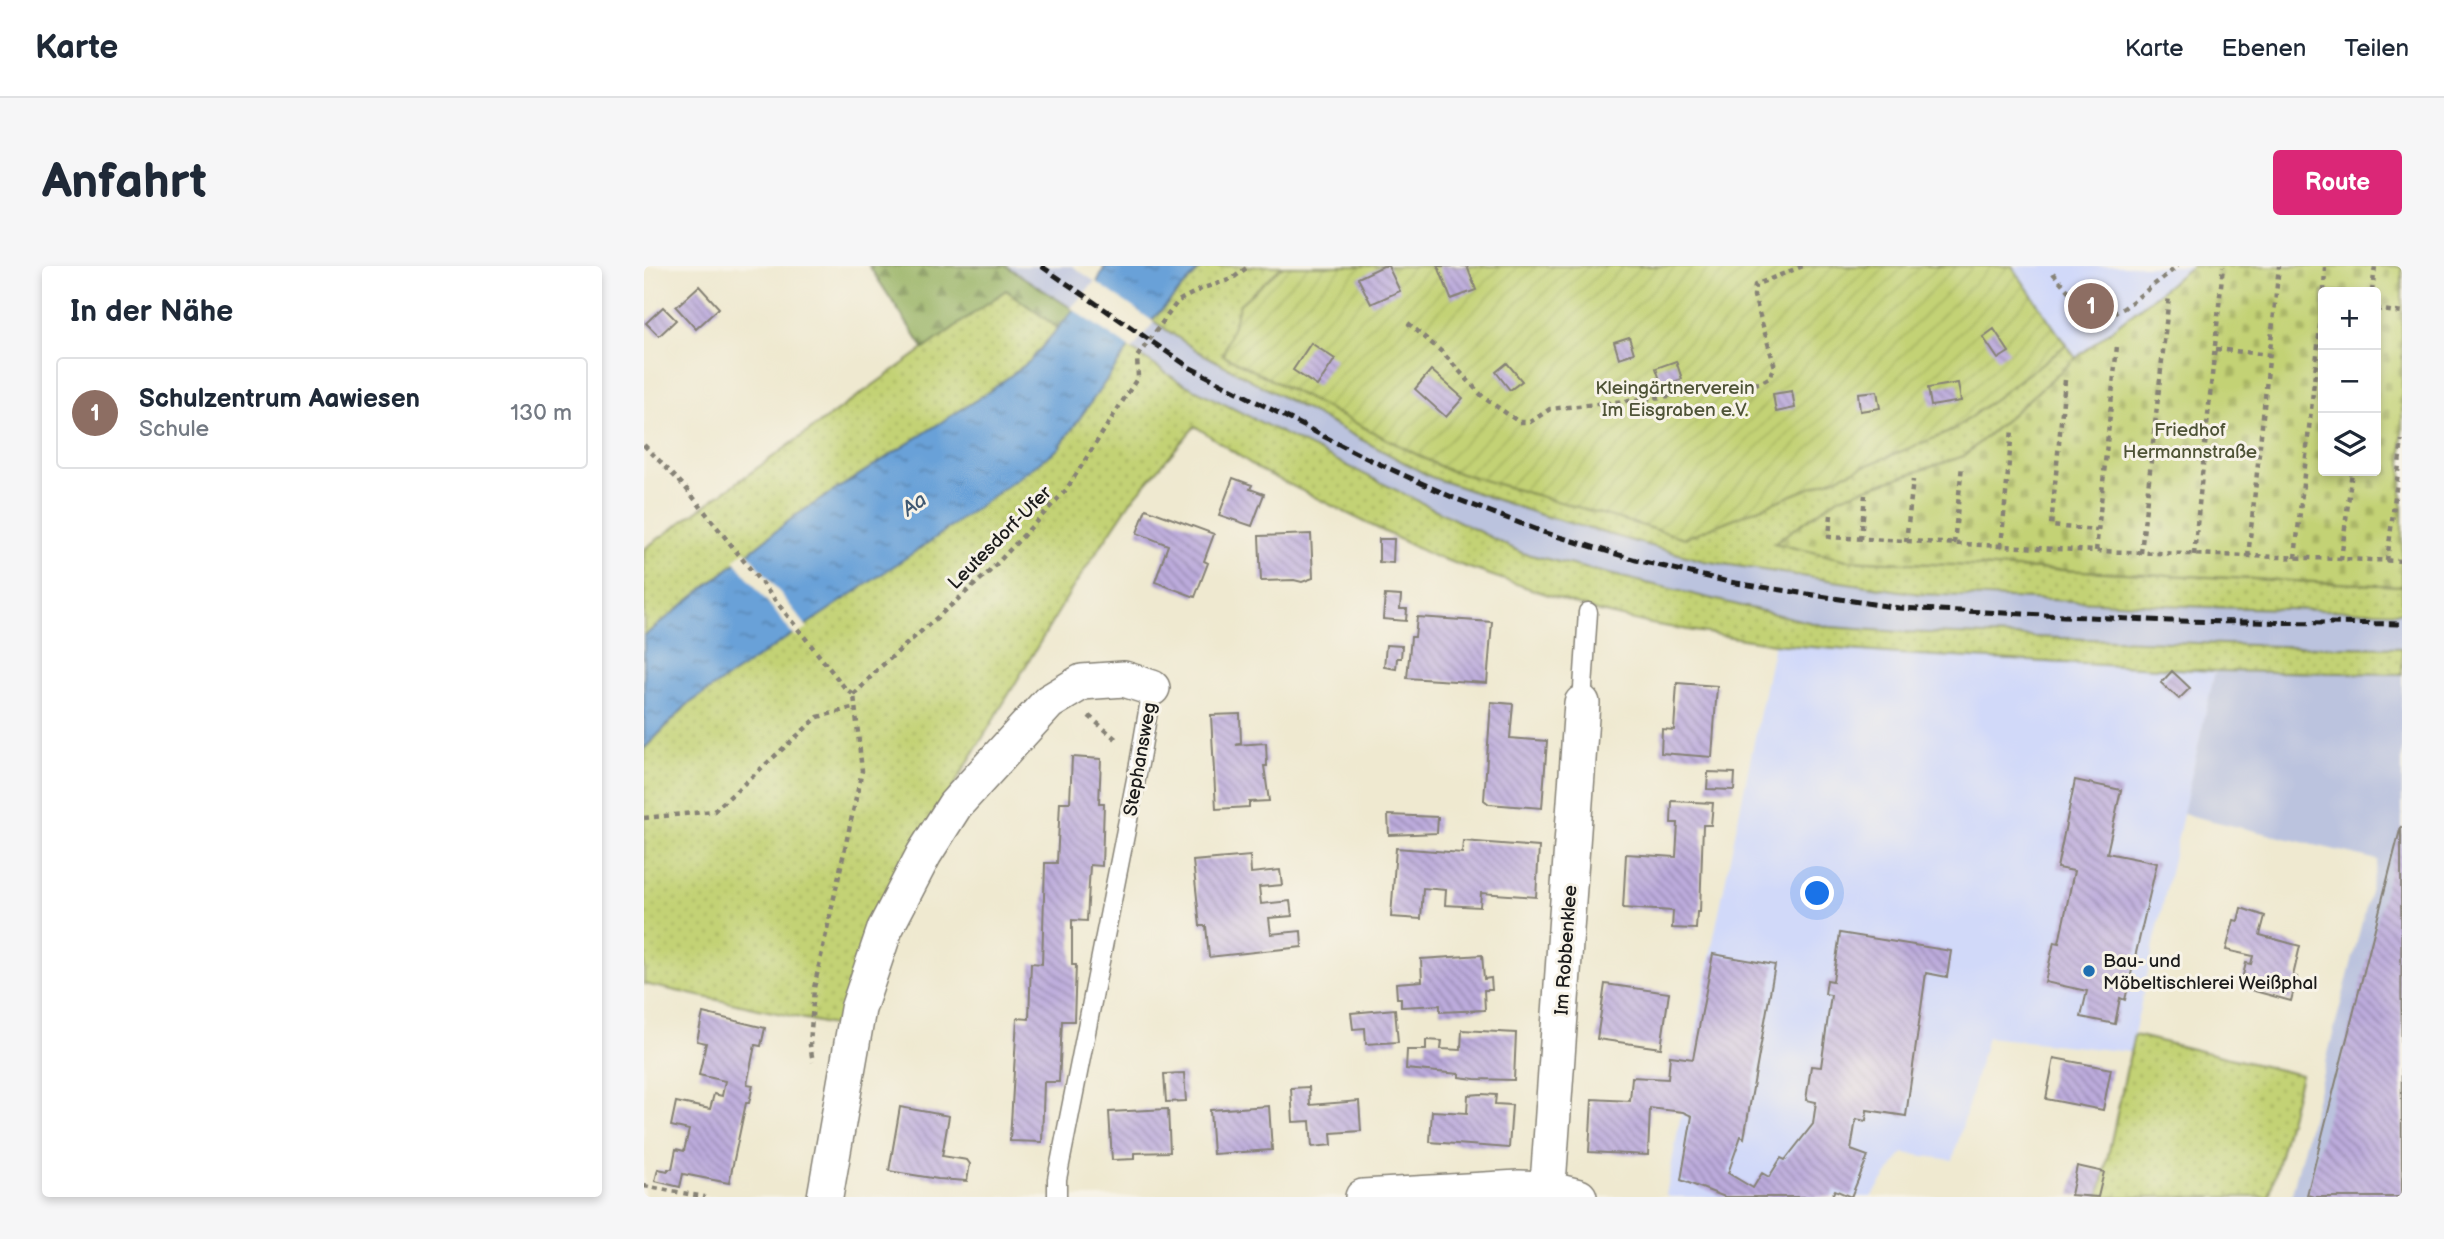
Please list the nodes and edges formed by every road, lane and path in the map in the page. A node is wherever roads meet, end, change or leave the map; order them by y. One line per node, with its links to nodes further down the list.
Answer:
1 (1249, 266): 43 (path, Leutesdorf-Ufer)
2 (1802, 266): 14 (path)
3 (2178, 266): 8 (path)
4 (2223, 266): 17 (path)
5 (2279, 266): 18 (path)
6 (2325, 266): 9 (path)
7 (2375, 266): 10 (path)
8 (2053, 273)
9 (2324, 287)
10 (2373, 287)
11 (2169, 296): 34 (path)
12 (2381, 310): 13 (path)
13 (2402, 313)
14 (1408, 323)
15 (2318, 345): 37 (path)
16 (2117, 346): 28 (path)
17 (2215, 349): 18 (path); 35 (path)
18 (2270, 355): 36 (path)
19 (2065, 380): 28 (path)
20 (2012, 430): 32 (path)
21 (2402, 440): 39 (path)
22 (644, 445): 43 (path)
23 (1962, 465): 31 (path)
24 (2351, 476): 38 (path)
25 (1913, 480): 30 (path)
26 (1865, 495): 29 (path)
27 (1831, 515): 29 (path)
28 (2097, 530): 33 (path)
29 (1861, 539): 30 (path)
30 (1906, 541): 31 (path)
31 (1954, 544): 32 (path)
32 (2001, 547): 33 (path)
33 (2095, 551): 34 (path)
34 (2141, 553): 35 (path)
35 (2194, 555): 36 (path)
36 (2248, 557): 37 (path)
37 (2295, 558): 38 (path)
38 (2341, 559): 39 (path)
39 (2387, 561): 40 (path)
40 (2402, 562)
41 (1588, 612): 45 (lane)
42 (1152, 688): 44 (street, Stephansweg); 47 (lane, Stephansweg)
43 (854, 695): 46 (path)
44 (1049, 702): 47 (path); 53 (street, Stephansweg)
45 (1581, 703): 51 (street, Im Robbenklee)
46 (856, 707): 48 (path); 49 (path)
47 (1139, 764): 54 (lane, Stephansweg)
48 (644, 818)
49 (815, 1071)
50 (644, 1186): 52 (path)
51 (1557, 1194): 55 (street)
52 (705, 1197)
53 (825, 1197)
54 (1058, 1197)
55 (1363, 1197)

